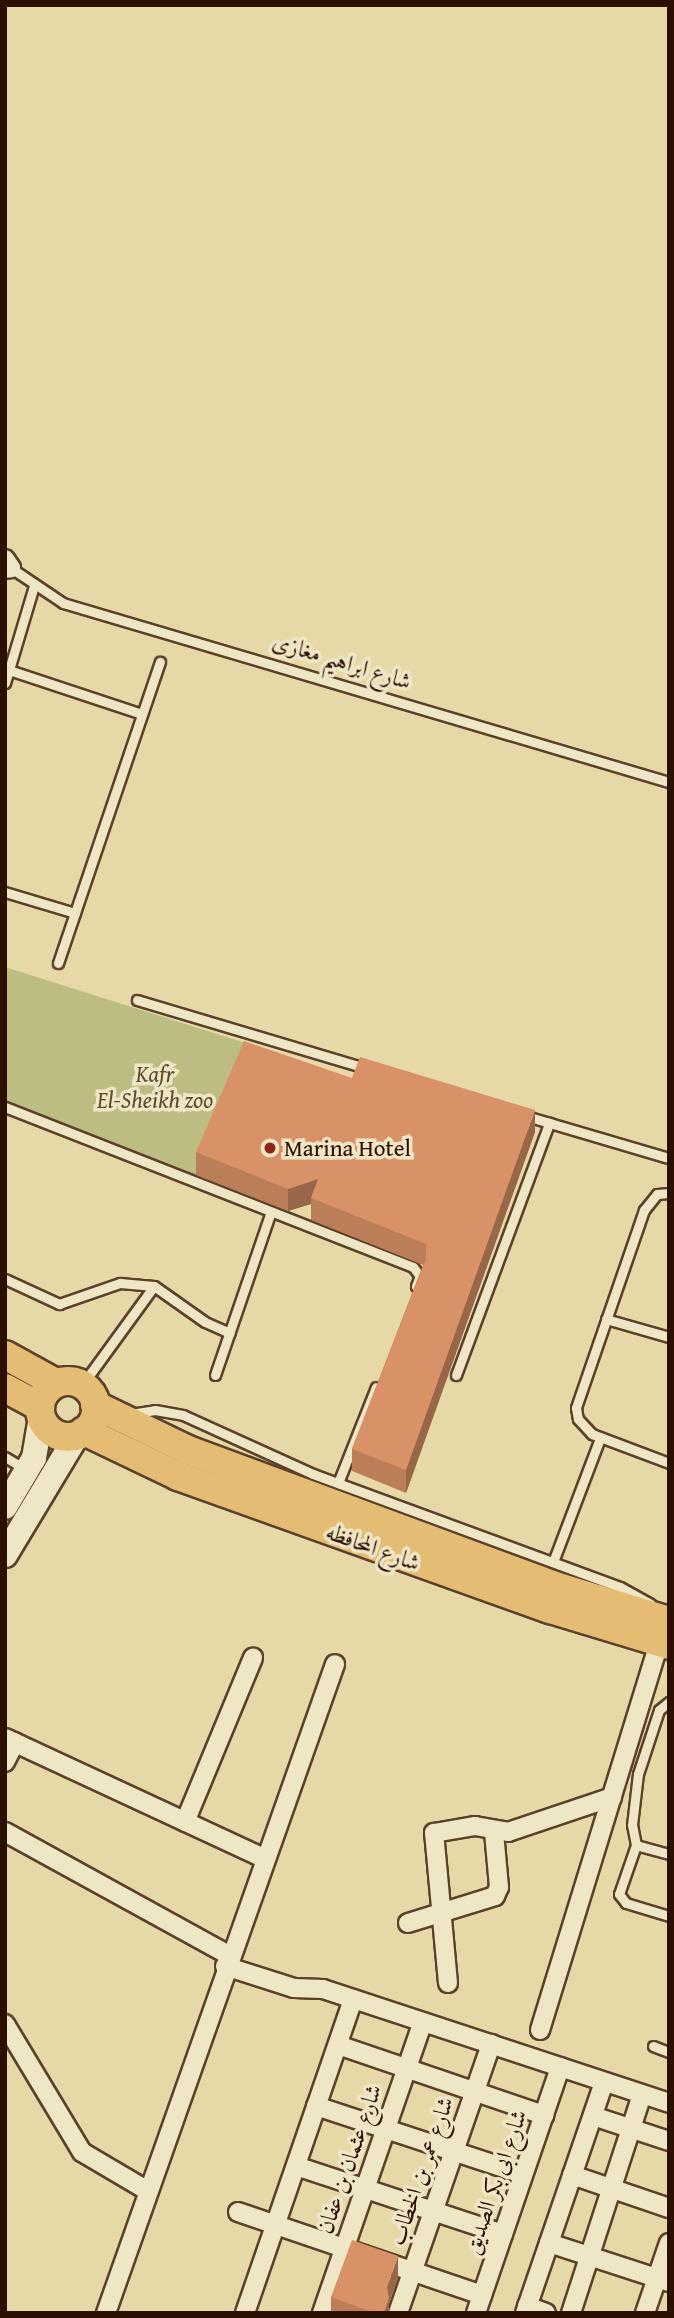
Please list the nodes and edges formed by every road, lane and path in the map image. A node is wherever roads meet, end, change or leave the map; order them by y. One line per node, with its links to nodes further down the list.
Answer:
1 (7, 565): 2 (lane, شارع ابراهيم مغازى)
2 (34, 586): 4 (lane); 7 (lane, شارع ابراهيم مغازى)
3 (160, 662): 6 (lane)
4 (9, 670): 5 (lane); 6 (lane)
5 (5, 683)
6 (142, 714): 9 (lane)
7 (669, 782)
8 (5, 892): 9 (lane)
9 (75, 913): 10 (lane)
10 (58, 963)
11 (137, 1000): 12 (lane)
12 (377, 1071)
13 (5, 1107): 18 (lane)
14 (510, 1111): 15 (lane)
15 (549, 1122): 16 (lane); 27 (lane)
16 (669, 1158)
17 (669, 1193): 22 (lane)
18 (270, 1214): 21 (lane); 23 (lane)
19 (5, 1279): 20 (lane)
20 (153, 1286): 23 (lane); 30 (lane)
21 (414, 1292)
22 (606, 1319): 24 (lane); 33 (lane)
23 (230, 1333): 26 (lane)
24 (669, 1337)
25 (5, 1355): 30 (main road, شارع المحافظه)
26 (215, 1376)
27 (456, 1376)
28 (378, 1381): 37 (lane)
29 (5, 1388): 31 (main road)
30 (88, 1398): 31 (main road); 32 (main road); 37 (main road, شارع المحافظه)
31 (40, 1412): 32 (main road, شارع المحافظه); 36 (main road)
32 (80, 1433): 39 (main road); 42 (main road, شارع المحافظه)
33 (600, 1438): 35 (lane); 41 (lane)
34 (5, 1457): 36 (lane)
35 (669, 1463)
36 (27, 1470): 38 (main road)
37 (328, 1486): 40 (main road, شارع المحافظه)
38 (5, 1507)
39 (8, 1546)
40 (480, 1547): 41 (lane); 42 (main road, شارع المحافظه)
41 (553, 1562): 42 (lane)
42 (666, 1632): 48 (street)
43 (253, 1658): 49 (street)
44 (335, 1664): 54 (street)
45 (669, 1702): 52 (lane)
46 (10, 1740): 47 (street); 49 (street)
47 (5, 1762)
48 (611, 1797): 51 (street); 63 (street)
49 (185, 1822): 54 (street)
50 (5, 1832): 58 (street)
51 (494, 1832): 55 (street); 55 (street)
52 (636, 1846): 53 (lane); 56 (lane)
53 (669, 1854)
54 (264, 1858): 58 (street)
55 (440, 1914): 57 (street); 59 (street)
56 (669, 1916)
57 (408, 1923)
58 (227, 1961): 60 (street); 86 (street)
59 (448, 1983)
60 (353, 1999): 61 (street); 64 (street)
61 (423, 2022): 65 (street); 69 (street, شارع عثمان بن عفان)
62 (5, 2024): 86 (street)
63 (540, 2030)
64 (338, 2045): 69 (street); 74 (street)
65 (491, 2045): 68 (street); 71 (street, شارع عمر بن الخطاب)
66 (653, 2046): 67 (lane)
67 (669, 2052)
68 (560, 2067): 70 (street); 75 (street, شارع ابى بكر الصديق)
69 (407, 2069): 71 (street); 77 (street, شارع عثمان بن عفان)
70 (604, 2082): 72 (street); 76 (street)
71 (474, 2092): 75 (street); 80 (street, شارع عمر بن الخطاب)
72 (642, 2094): 73 (street); 78 (street)
73 (669, 2103)
74 (316, 2106): 77 (street); 81 (street)
75 (544, 2115): 82 (street, شارع ابى بكر الصديق)
76 (593, 2116): 78 (street); 83 (street)
77 (386, 2129): 80 (street); 85 (street, شارع عثمان بن عفان)
78 (631, 2129): 79 (street); 84 (street)
79 (669, 2141)
80 (454, 2151): 82 (street); 88 (street, شارع عمر بن الخطاب)
81 (296, 2166): 85 (street); 90 (street)
82 (523, 2174): 91 (street, شارع ابى بكر الصديق)
83 (572, 2175): 84 (street); 93 (street)
84 (611, 2188): 87 (street); 95 (street)
85 (365, 2189): 88 (street); 94 (street, شارع عثمان بن عفان)
86 (148, 2191): 100 (street)
87 (669, 2208)
88 (433, 2211): 91 (street); 96 (street, شارع عمر بن الخطاب)
89 (238, 2212): 90 (street)
90 (276, 2225): 94 (street); 101 (street)
91 (503, 2234): 98 (street, شارع ابى بكر الصديق)
92 (669, 2243): 97 (street)
93 (549, 2244): 95 (street); 99 (street)
94 (344, 2248): 96 (street); 102 (street, شارع عثمان بن عفان)
95 (589, 2257): 97 (street); 106 (street)
96 (412, 2272): 98 (street); 103 (street, شارع عمر بن الخطاب)
97 (663, 2280): 107 (street)
98 (482, 2295): 104 (street, شارع ابى بكر الصديق)
99 (526, 2310): 105 (street)
100 (106, 2313)
101 (246, 2313)
102 (322, 2313)
103 (398, 2313)
104 (476, 2313)
105 (546, 2313)
106 (571, 2313)
107 (645, 2313)

